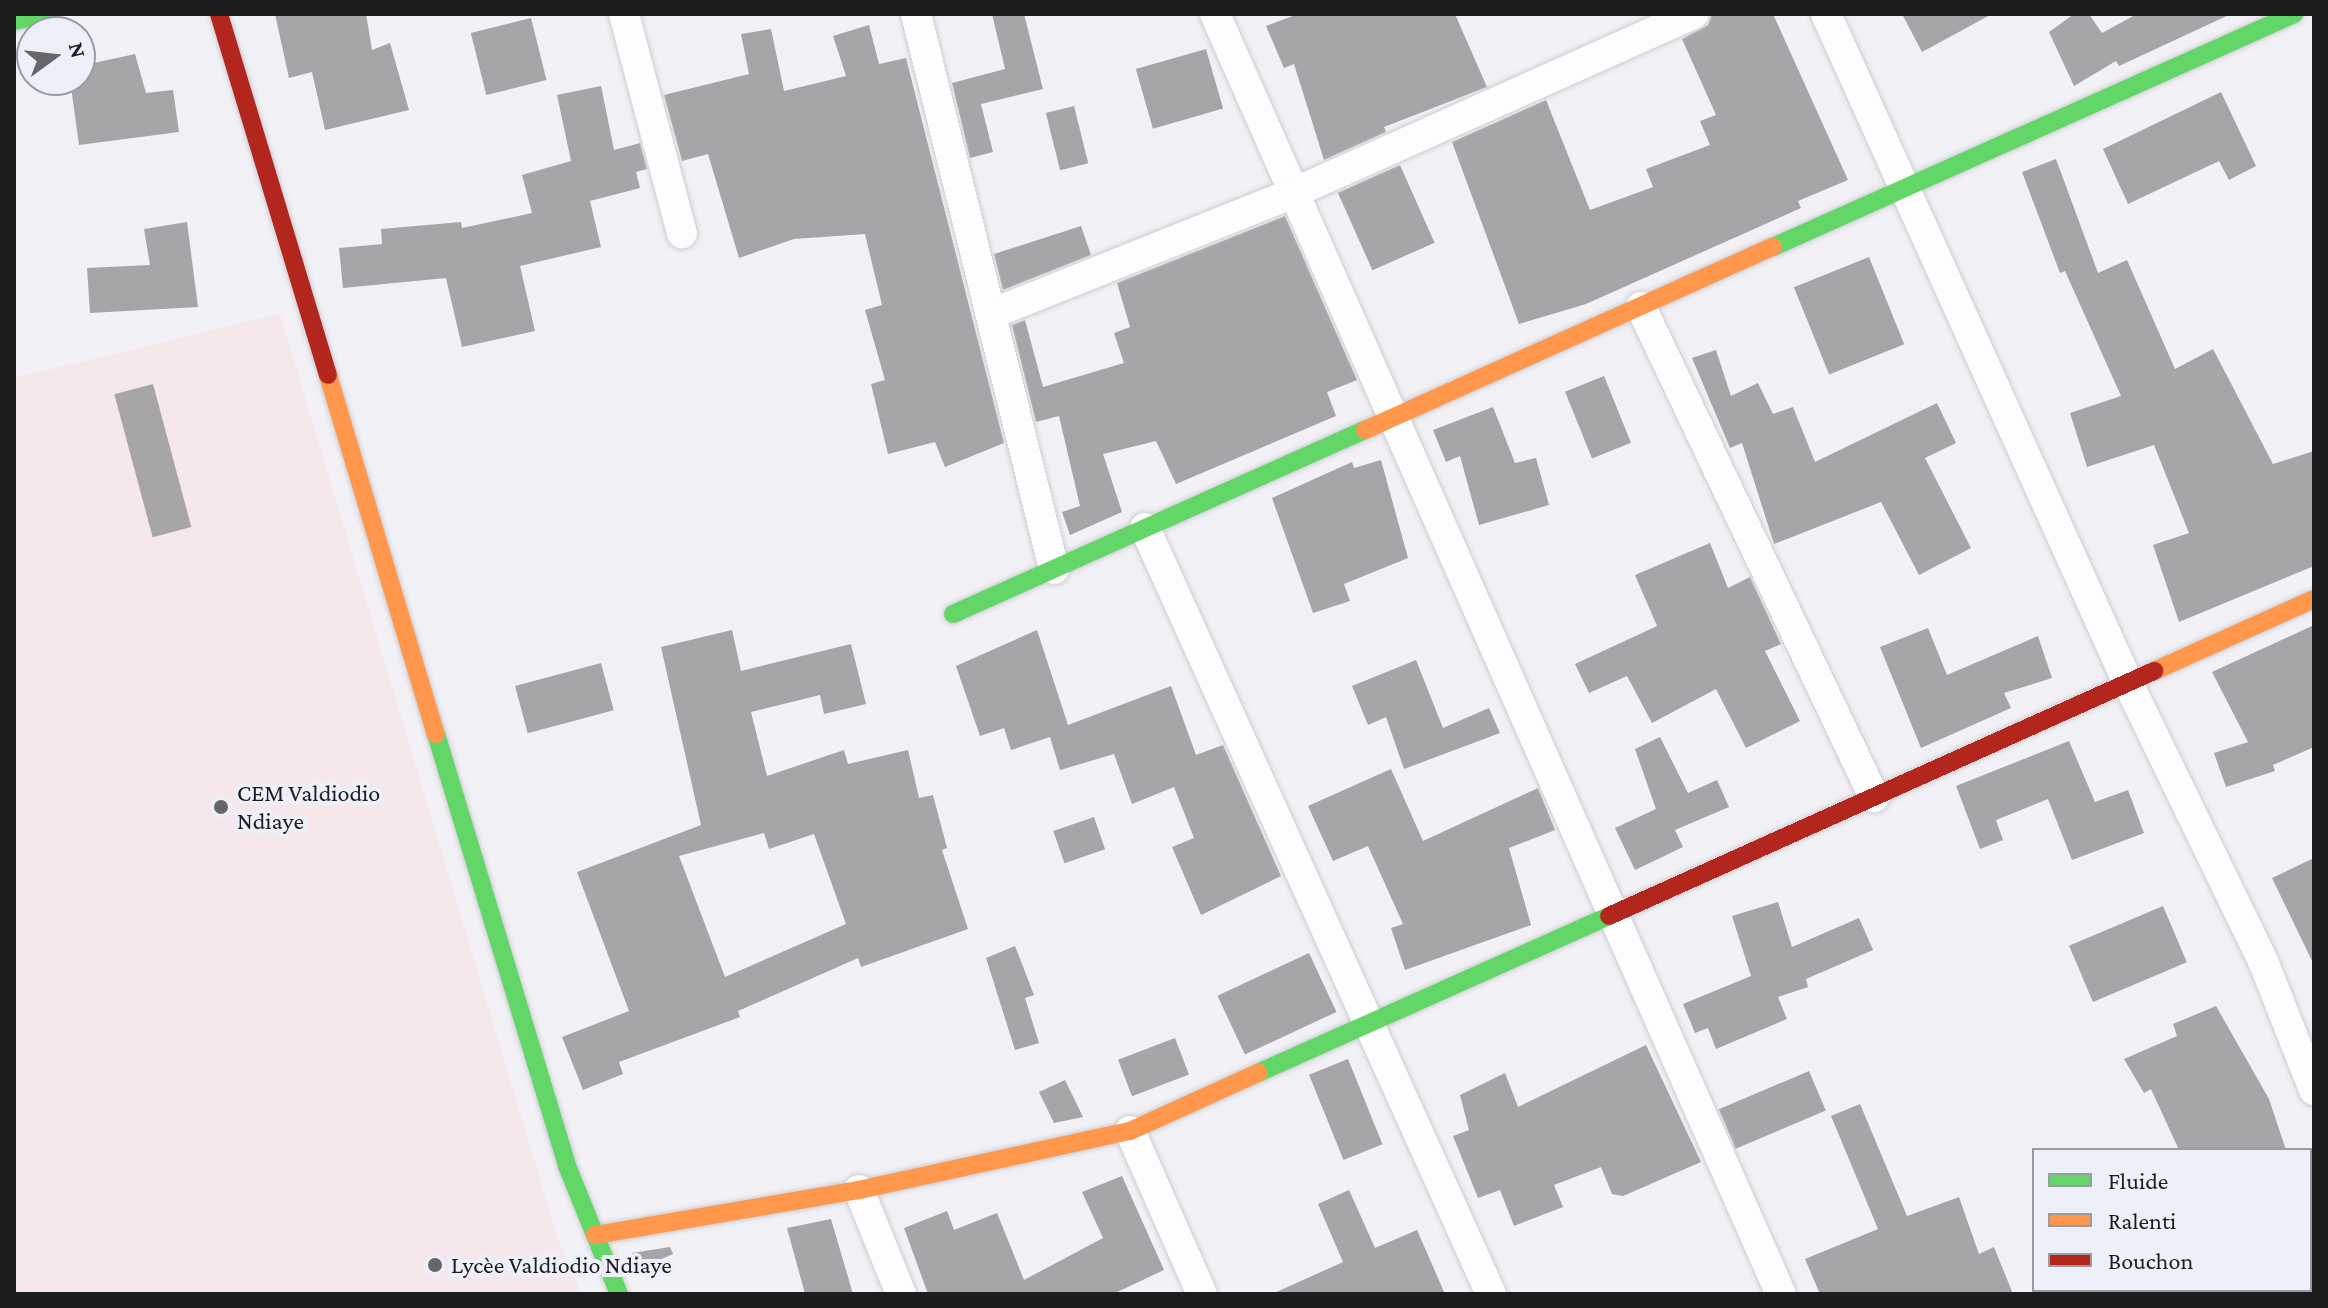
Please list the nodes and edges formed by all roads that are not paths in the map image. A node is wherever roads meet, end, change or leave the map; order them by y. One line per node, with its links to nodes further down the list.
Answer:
1 (46, 14): 9 (street)
2 (219, 14): 27 (street)
3 (624, 14): 12 (street)
4 (916, 14): 14 (street)
5 (1215, 14): 11 (street)
6 (1694, 14): 11 (street)
7 (1826, 14): 10 (street)
8 (2294, 14): 10 (street)
9 (14, 21)
10 (1907, 188): 13 (street); 20 (street)
11 (1291, 194): 14 (street); 15 (street)
12 (682, 233)
13 (1641, 307): 15 (street); 21 (street)
14 (991, 314): 17 (street)
15 (1390, 421): 16 (street); 22 (street)
16 (1145, 528): 17 (street); 23 (street)
17 (1054, 569): 19 (street)
18 (2314, 599): 20 (street)
19 (953, 614)
20 (2128, 683): 21 (street); 24 (street)
21 (1874, 797): 22 (street)
22 (1615, 918): 23 (street); 32 (street)
23 (1369, 1024): 25 (street); 31 (street)
24 (2314, 1090)
25 (1130, 1131): 26 (street); 30 (street)
26 (859, 1190): 27 (street); 29 (street)
27 (595, 1235): 28 (street)
28 (619, 1294)
29 (901, 1294)
30 (1202, 1294)
31 (1491, 1294)
32 (1781, 1294)

